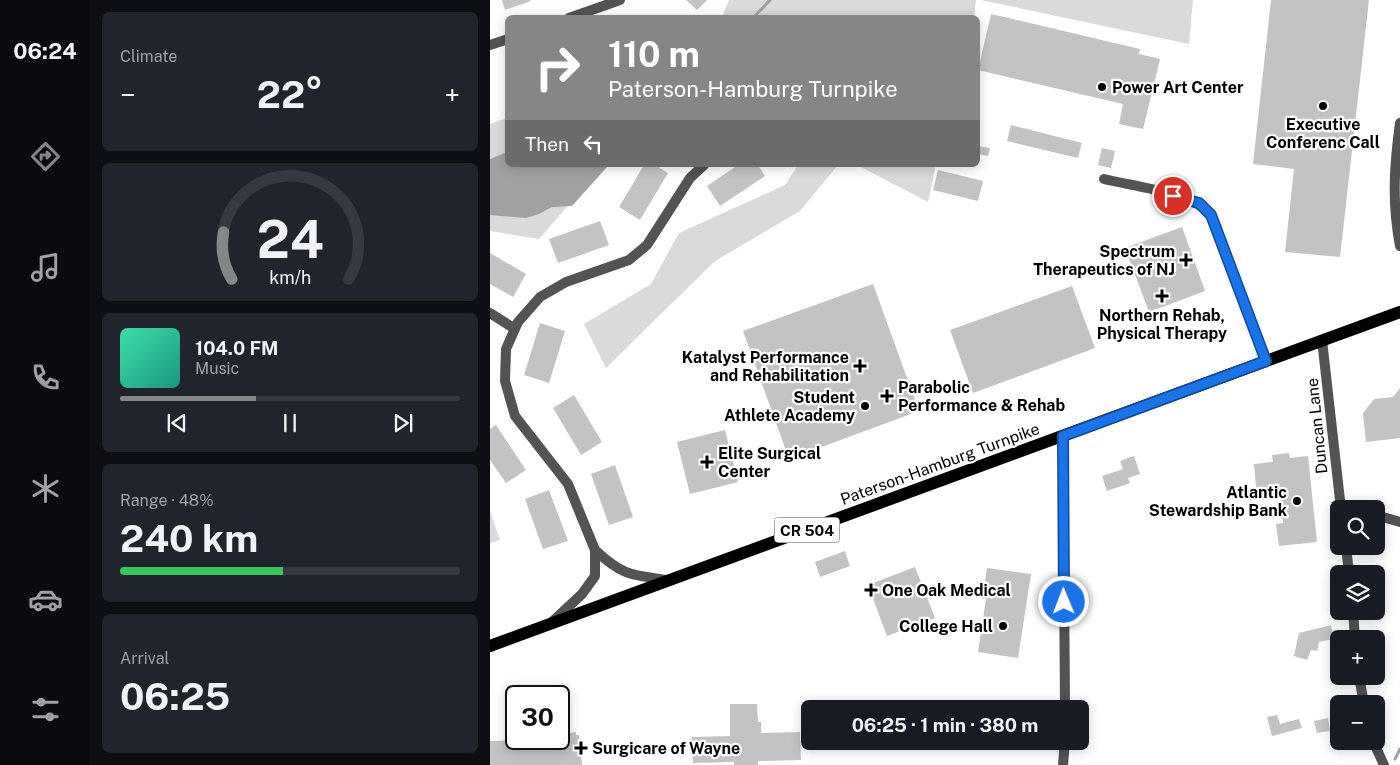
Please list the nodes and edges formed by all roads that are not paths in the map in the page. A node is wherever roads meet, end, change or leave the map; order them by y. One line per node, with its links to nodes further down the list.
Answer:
1 (620, 0): 2 (street)
2 (578, 15)
3 (505, 39): 4 (street)
4 (490, 44)
5 (1400, 123): 8 (street)
6 (702, 167): 11 (street)
7 (1104, 179): 13 (street)
8 (1400, 246)
9 (1400, 312): 12 (main road, Paterson-Hamburg Turnpike / CR 504)
10 (490, 313): 11 (street)
11 (515, 329): 18 (street)
12 (1322, 340): 13 (main road, Paterson-Hamburg Turnpike / CR 504); 15 (street, Duncan Lane)
13 (1266, 361): 14 (main road, Paterson-Hamburg Turnpike / CR 504)
14 (1063, 436): 19 (main road, Paterson-Hamburg Turnpike / CR 504); 22 (street)
15 (1340, 500)
16 (1385, 518): 17 (street)
17 (1400, 522)
18 (595, 550): 19 (street); 20 (street)
19 (668, 580): 20 (main road, Paterson-Hamburg Turnpike / CR 504)
20 (550, 624): 21 (main road, Paterson-Hamburg Turnpike / CR 504)
21 (490, 646)
22 (1065, 700)
23 (1064, 750): 25 (street)
24 (1377, 750): 26 (street)
25 (1062, 765)
26 (1384, 765)

